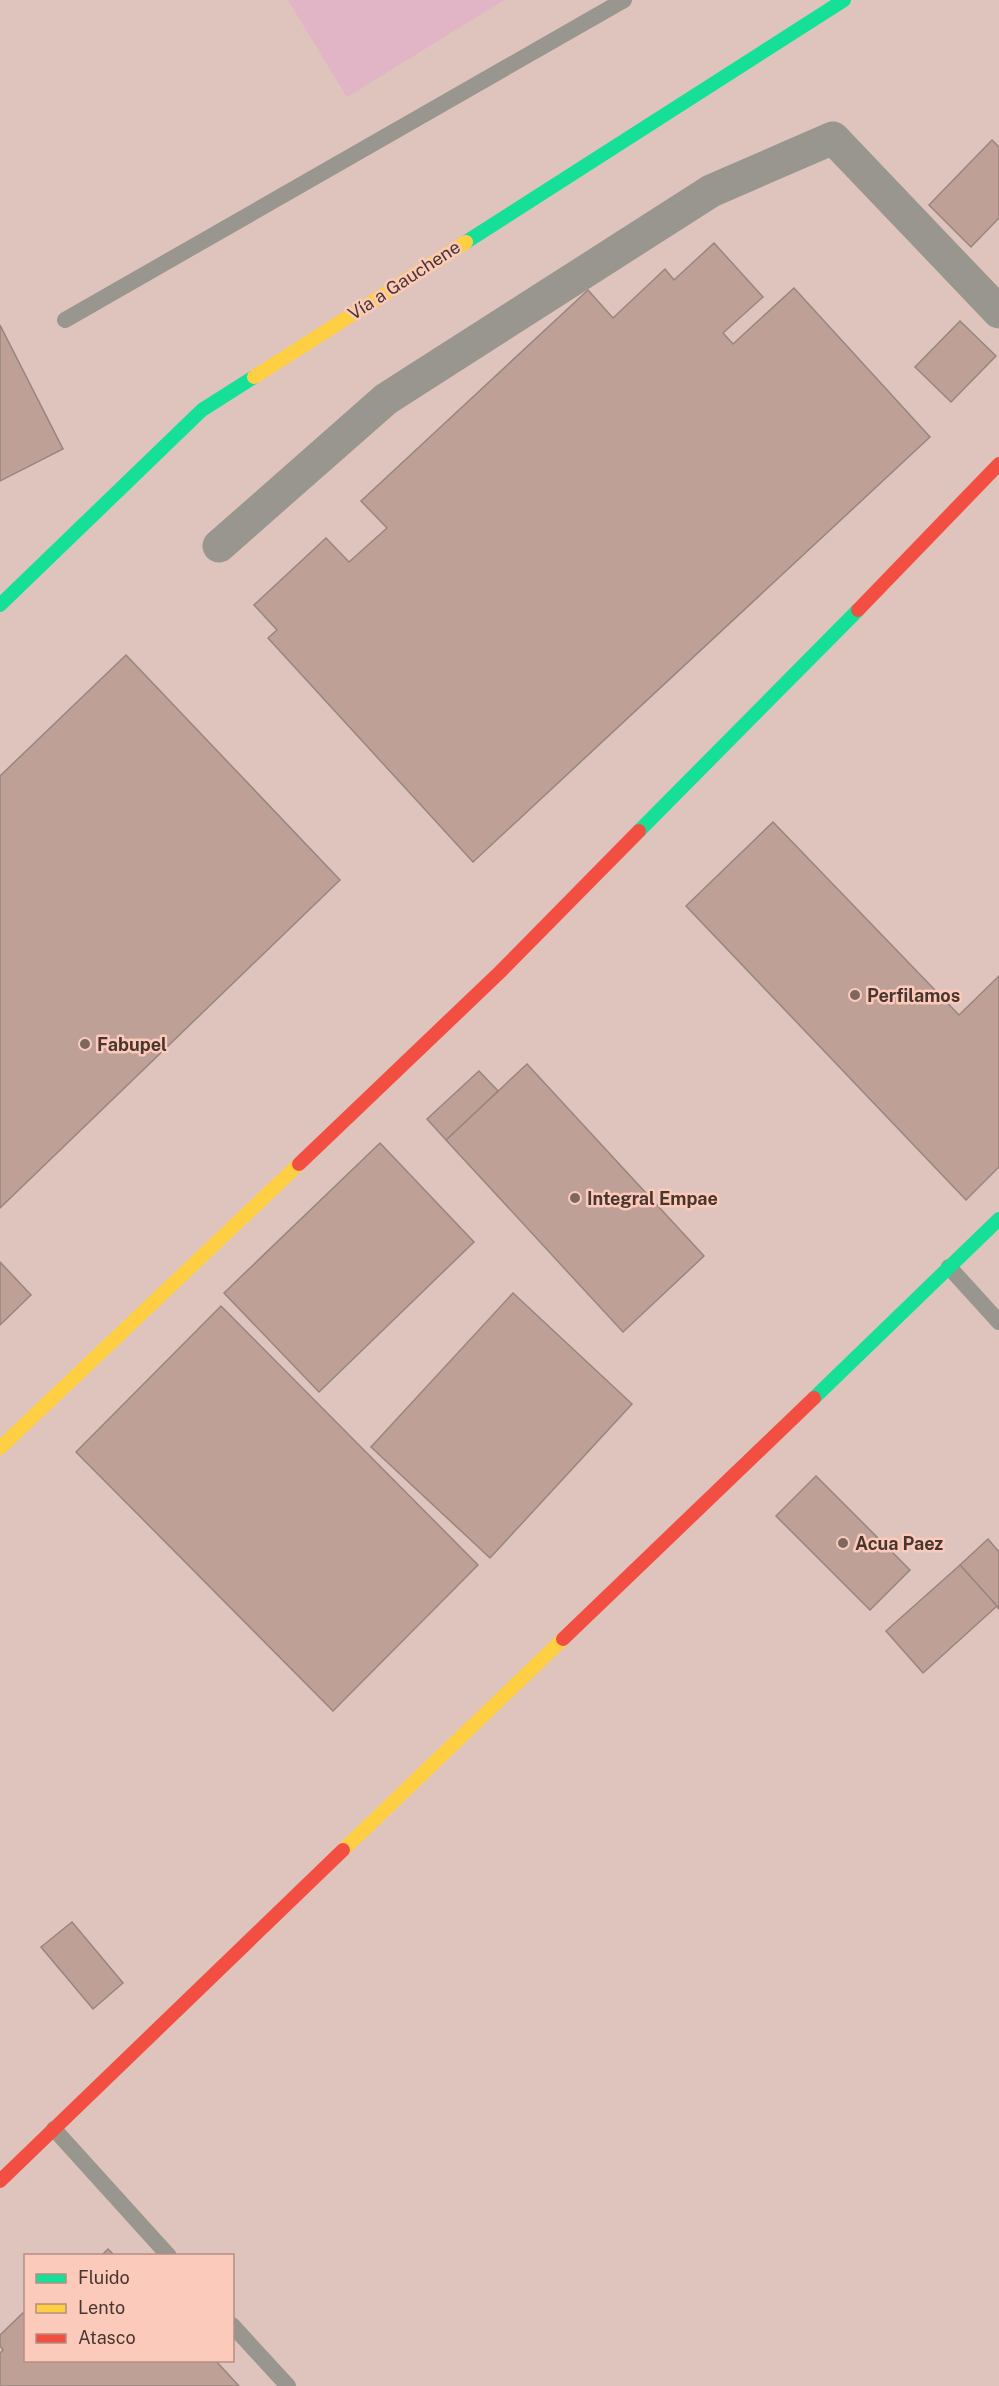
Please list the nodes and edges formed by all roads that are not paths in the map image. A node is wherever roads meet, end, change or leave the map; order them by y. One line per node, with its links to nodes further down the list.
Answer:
1 (624, 0): 4 (lane)
2 (844, 0): 7 (street, Vía a Gauchene)
3 (999, 312): 6 (street)
4 (65, 320)
5 (999, 464): 11 (street)
6 (219, 546)
7 (0, 605)
8 (999, 1219): 9 (street)
9 (949, 1267): 10 (lane); 12 (street)
10 (999, 1322)
11 (0, 1448)
12 (54, 2129): 13 (street); 14 (lane)
13 (0, 2181)
14 (167, 2254)
15 (234, 2327): 16 (lane)
16 (288, 2386)

